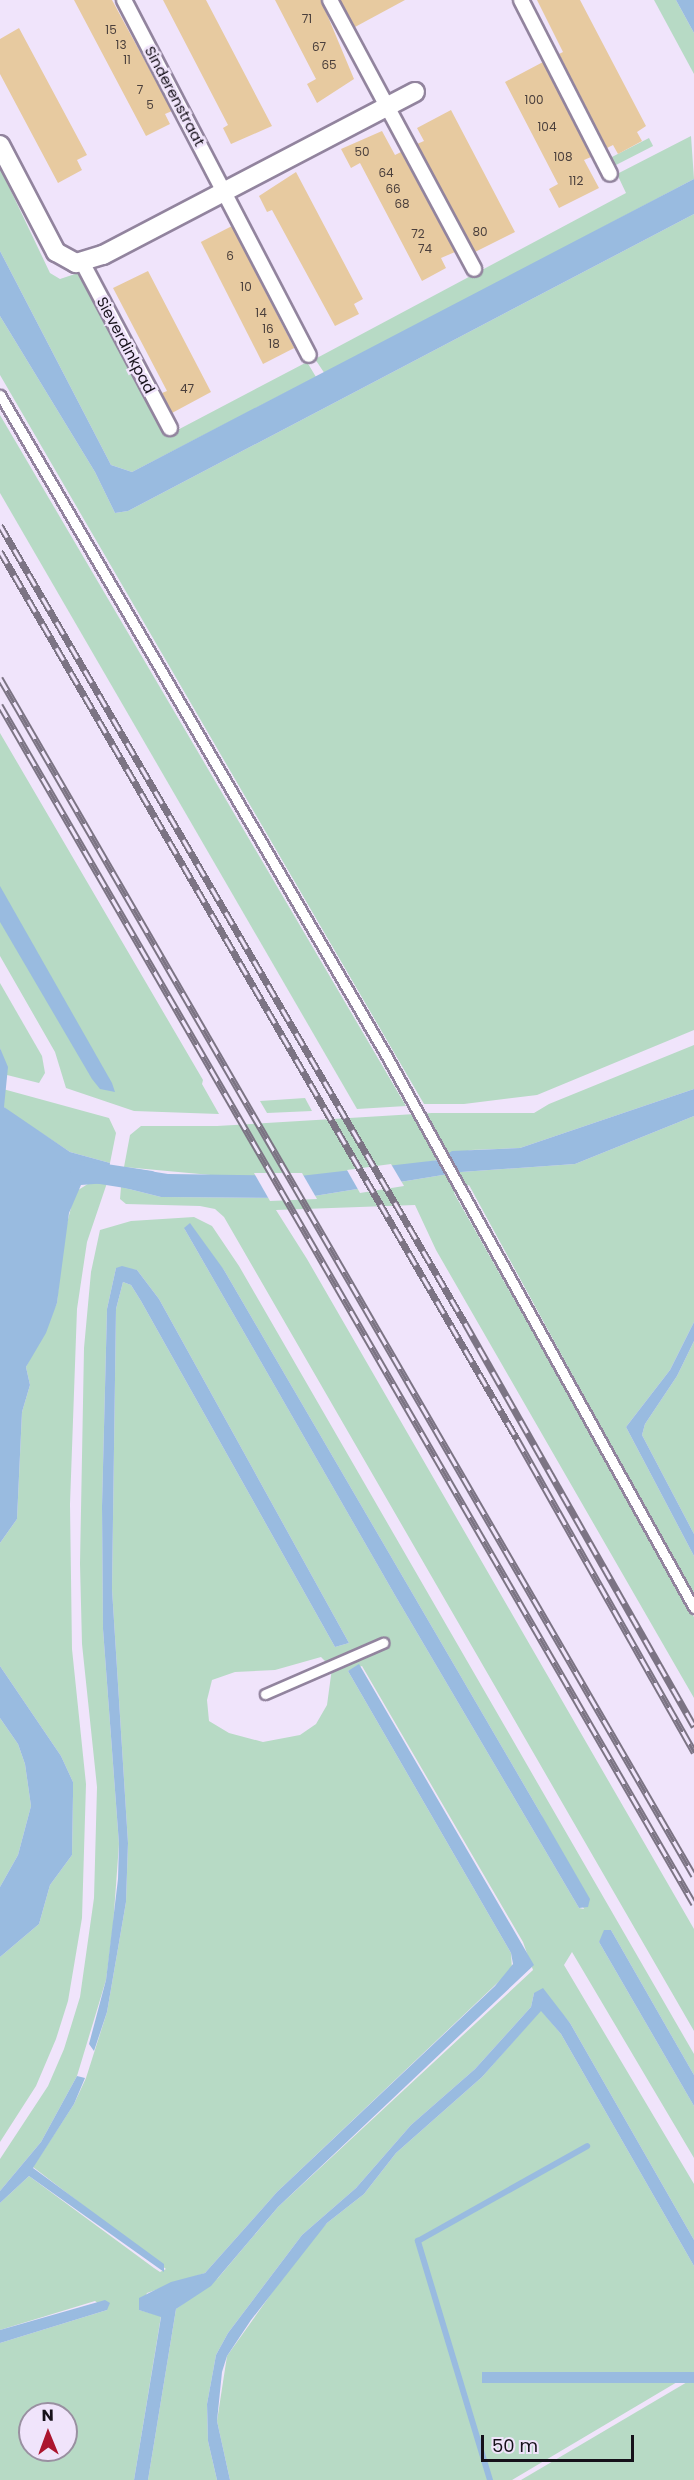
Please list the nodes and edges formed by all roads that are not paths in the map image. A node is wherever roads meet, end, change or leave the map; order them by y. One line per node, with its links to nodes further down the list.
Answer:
1 (124, 0): 8 (street, Sinderenstraat)
2 (330, 0): 5 (street)
3 (521, 0): 7 (street)
4 (416, 92): 5 (street)
5 (387, 107): 8 (street); 10 (street)
6 (0, 145): 9 (street)
7 (610, 174)
8 (225, 191): 9 (street); 11 (street, Sinderenstraat)
9 (82, 262): 13 (street, Sieverdinkpad)
10 (474, 269)
11 (309, 356)
12 (0, 395): 14 (lane)
13 (170, 428)
14 (694, 1608)
15 (383, 1643): 16 (lane)
16 (265, 1694)

